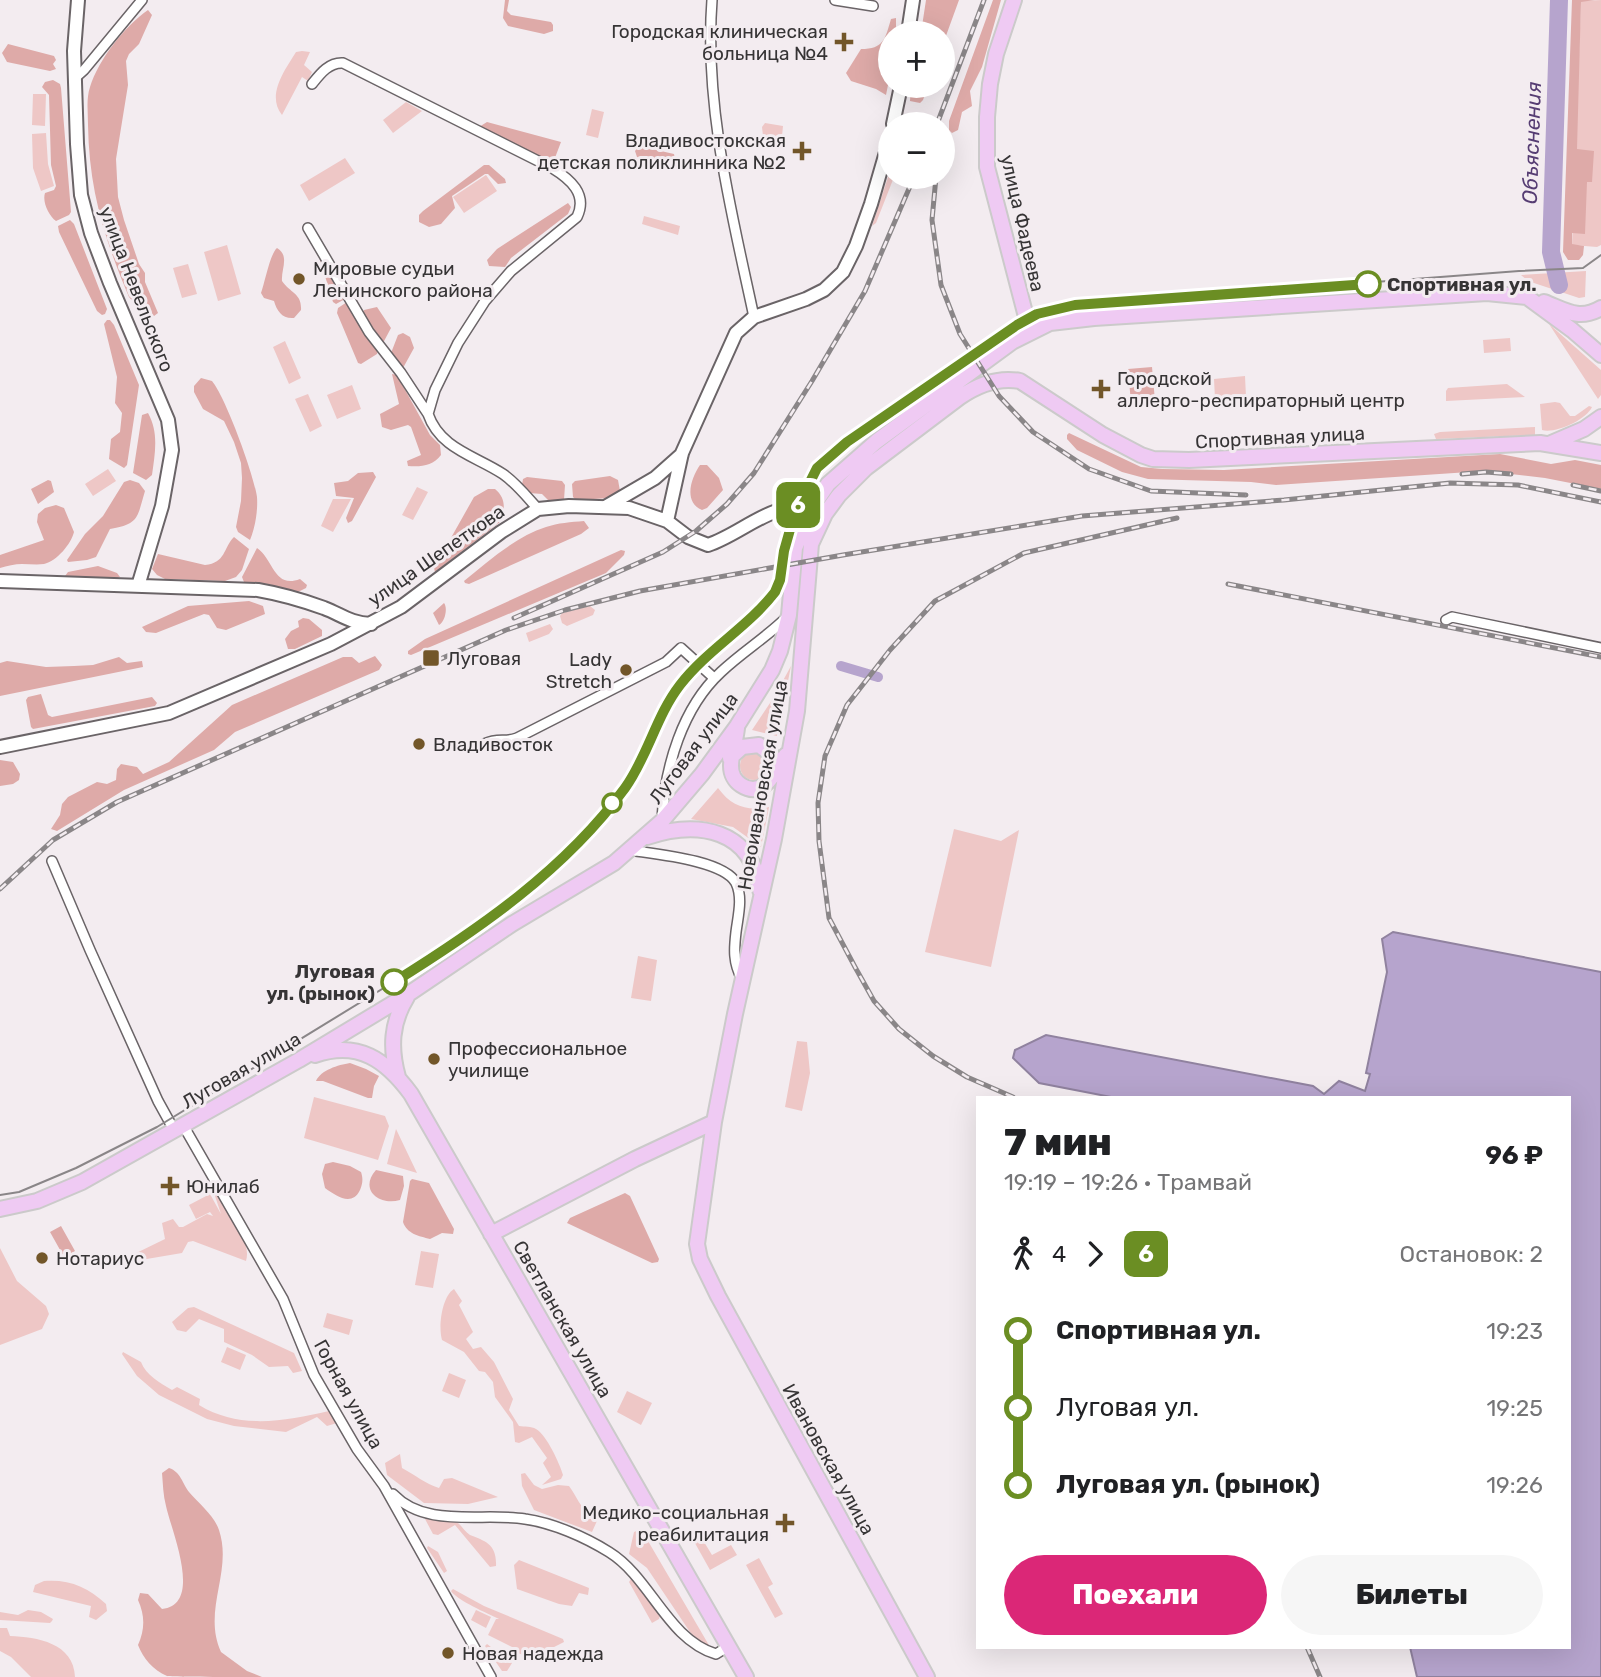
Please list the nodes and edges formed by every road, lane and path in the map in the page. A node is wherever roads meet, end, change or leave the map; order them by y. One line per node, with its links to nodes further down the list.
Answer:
1 (79, 0): 9 (main road, улица Невельского)
2 (142, 0): 9 (street)
3 (712, 0): 15 (street)
4 (835, 0): 7 (street)
5 (913, 0): 8 (main road)
6 (1014, 0): 16 (main road, улица Фадеева)
7 (873, 6)
8 (910, 21)
9 (75, 78): 29 (main road, улица Невельского)
10 (312, 85): 19 (street)
11 (878, 180): 15 (main road)
12 (309, 228): 19 (street)
13 (1527, 297): 14 (main road); 16 (main road); 17 (main road)
14 (1601, 308)
15 (754, 317): 22 (main road)
16 (1030, 332): 26 (main road, Луговая улица)
17 (1601, 355)
18 (976, 387): 21 (main road, Спортивная улица); 40 (main road, Новоивановская улица)
19 (428, 414): 25 (street)
20 (1601, 416): 21 (main road, Спортивная улица)
21 (1548, 444): 23 (main road)
22 (682, 453): 24 (main road); 27 (main road)
23 (1601, 453)
24 (607, 506): 25 (main road, улица Шепеткова); 27 (main road, улица Шепеткова)
25 (538, 509): 33 (main road, улица Шепеткова)
26 (811, 509): 27 (main road, улица Шепеткова); 31 (main road, Луговая улица)
27 (667, 521)
28 (0, 581): 29 (main road)
29 (138, 586): 30 (main road)
30 (330, 611): 33 (main road); 34 (main road)
31 (789, 615): 36 (street); 37 (main road, Луговая улица)
32 (1446, 620): 35 (street)
33 (371, 624): 34 (main road, улица Шепеткова)
34 (338, 640): 39 (main road, улица Шепеткова)
35 (1601, 648)
36 (714, 678): 38 (street); 45 (street)
37 (737, 726): 41 (main road); 43 (main road, Луговая улица)
38 (484, 744)
39 (0, 747)
40 (790, 748): 42 (main road); 44 (main road, Новоивановская улица)
41 (734, 756): 42 (main road); 42 (main road); 43 (main road)
42 (775, 772): 44 (main road)
43 (702, 774): 45 (main road, Луговая улица)
44 (780, 799): 49 (main road, Новоивановская улица)
45 (662, 821): 46 (main road, Луговая улица)
46 (641, 839): 47 (main road, Луговая улица); 49 (main road)
47 (629, 850): 50 (street); 51 (main road, Луговая улица)
48 (52, 861): 55 (street, Горная улица)
49 (761, 899): 50 (main road, Новоивановская улица)
50 (742, 979): 54 (main road, Новоивановская улица)
51 (410, 993): 52 (main road, Луговая улица); 53 (main road)
52 (299, 1060): 53 (main road, Светланская улица); 55 (main road, Луговая улица)
53 (398, 1077): 57 (main road, Светланская улица)
54 (714, 1122): 57 (main road); 58 (main road, Новоивановская улица)
55 (179, 1128): 56 (main road, Луговая улица); 59 (street, Горная улица)
56 (0, 1209)
57 (491, 1234): 60 (main road, Светланская улица)
58 (700, 1259): 63 (main road, Ивановская улица)
59 (384, 1486): 60 (street); 61 (street, Горная улица)
60 (729, 1646): 62 (main road, Светланская улица)
61 (491, 1677)
62 (746, 1677)
63 (927, 1677)

